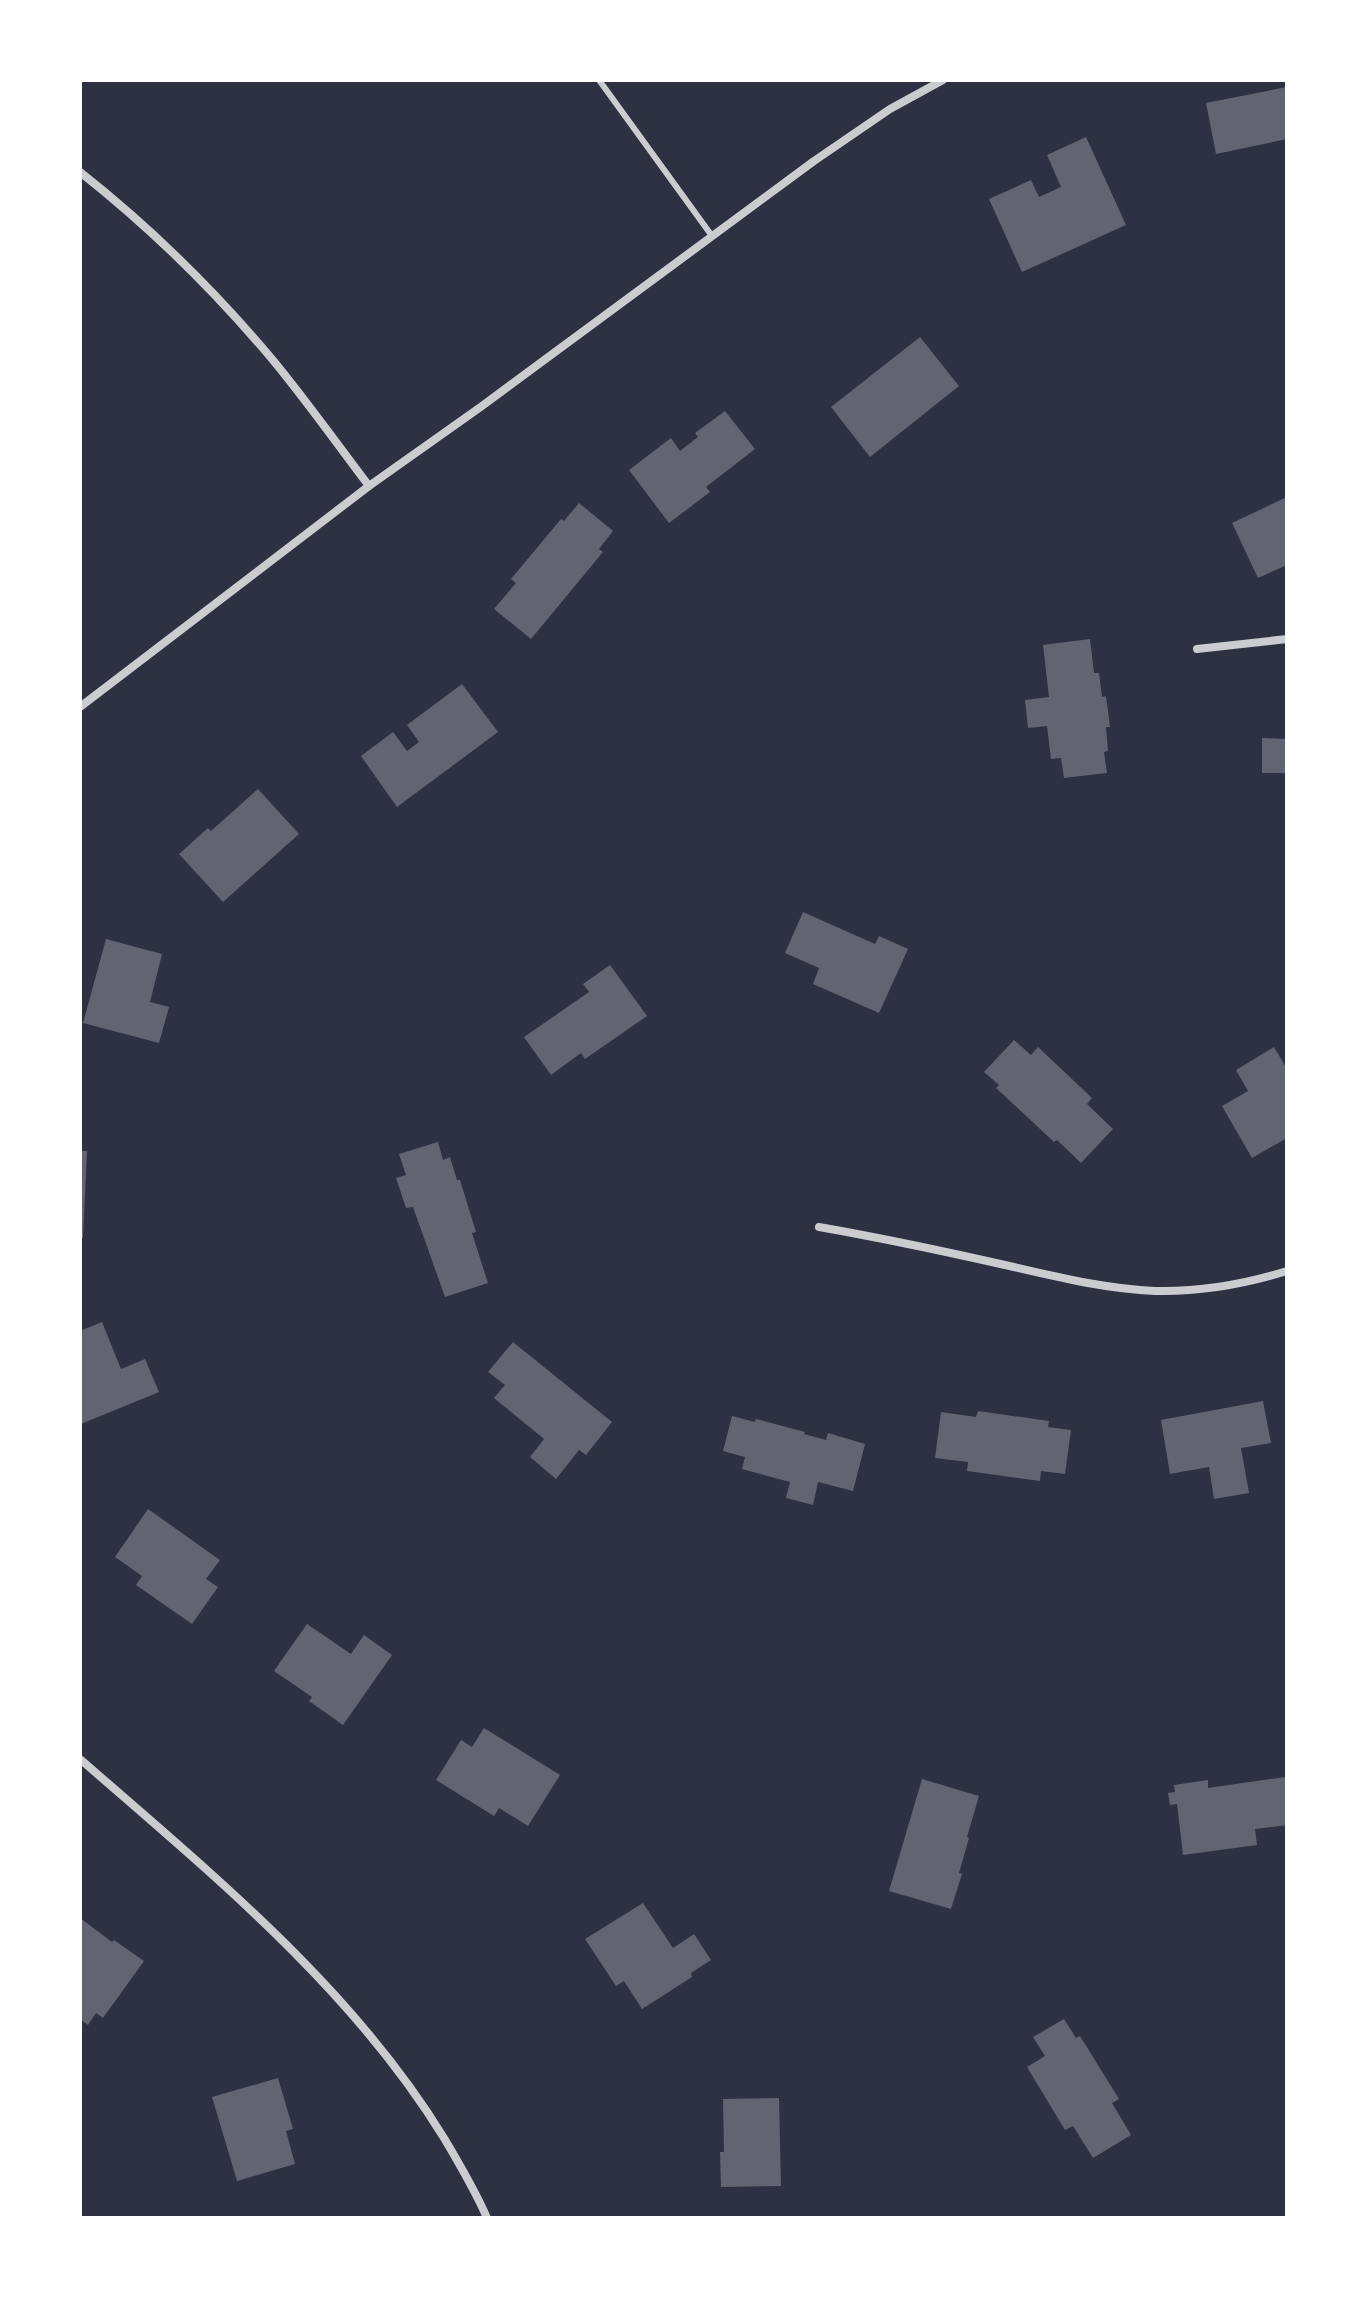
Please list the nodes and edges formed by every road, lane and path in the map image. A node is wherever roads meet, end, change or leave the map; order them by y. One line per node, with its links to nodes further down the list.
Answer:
1 (599, 80): 4 (lane)
2 (943, 80): 4 (street)
3 (80, 172): 5 (street)
4 (712, 236): 5 (street)
5 (369, 486): 8 (street)
6 (1287, 639): 7 (street)
7 (1197, 649)
8 (80, 707)
9 (819, 1227): 10 (street)
10 (1287, 1271)
11 (80, 1759): 12 (street)
12 (487, 2218)

